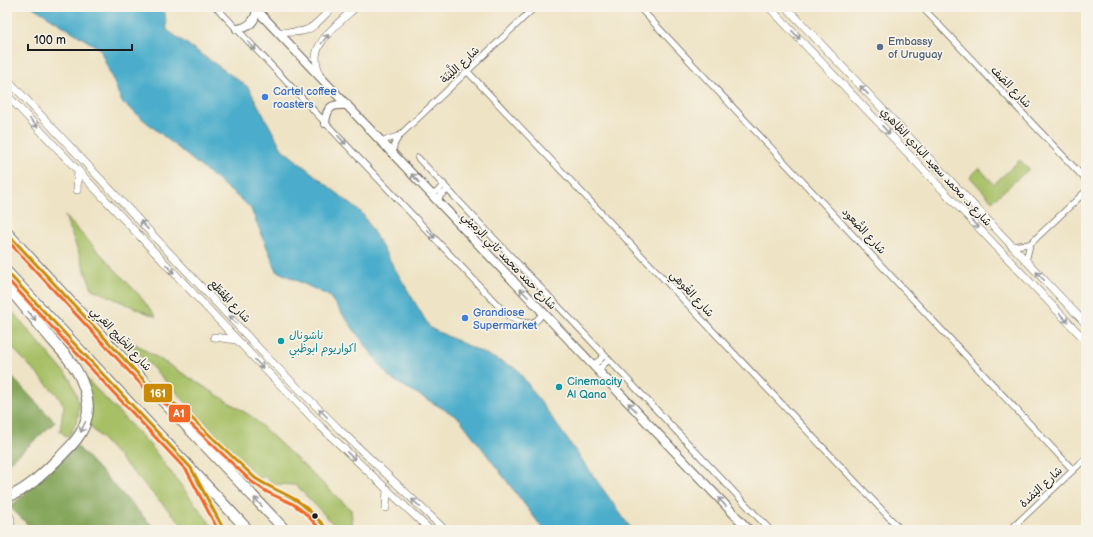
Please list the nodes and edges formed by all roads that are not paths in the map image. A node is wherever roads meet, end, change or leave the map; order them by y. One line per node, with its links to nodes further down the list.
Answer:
1 (216, 7): 10 (street)
2 (333, 7): 11 (street)
3 (356, 7): 13 (street, one-way to 3)
4 (535, 7): 12 (street, شارع اللَّيْنَة)
5 (639, 7): 45 (street, شارع الصُّعود)
6 (769, 7): 40 (street, شارع د. محمد سعيد البادي الظاهري, one-way to 40)
7 (786, 7): 32 (street, شارع د. محمد سعيد البادي الظاهري, one-way to 7)
8 (922, 7): 24 (street, شارع الصَف)
9 (256, 9): 10 (main road); 11 (main road, شارع حمد محمد ثاني الرميثي)
10 (237, 29): 17 (street, one-way to 17)
11 (278, 32): 13 (main road, شارع حمد محمد ثاني الرميثي)
12 (468, 72): 18 (street, شارع اللَّيْنَة); 58 (street, شارع الغُوهي)
13 (319, 75): 16 (main road, شارع حمد محمد ثاني الرميثي)
14 (7, 79): 22 (street, شارع المَقطَع)
15 (7, 95): 23 (street, شارع المَقطَع, one-way to 23)
16 (347, 105): 17 (main road); 19 (main road, شارع حمد محمد ثاني الرميثي)
17 (325, 123): 36 (street, one-way to 36)
18 (399, 136): 19 (street, شارع اللَّيْنَة); 20 (street, شارع اللَّيْنَة)
19 (380, 141): 20 (main road, شارع حمد محمد ثاني الرميثي)
20 (393, 154): 29 (main road, شارع حمد محمد ثاني الرميثي, one-way to 20)
21 (418, 158): 25 (street)
22 (82, 159): 23 (street); 46 (street, شارع المَقطَع, one-way to 22)
23 (76, 168): 26 (street); 39 (street, شارع المَقطَع, one-way to 39)
24 (1086, 180)
25 (444, 184): 27 (street); 29 (street)
26 (77, 190)
27 (448, 190): 29 (street); 41 (street)
28 (1086, 191): 31 (street)
29 (434, 198): 36 (main road, شارع حمد محمد ثاني الرميثي, one-way to 29)
30 (7, 234): 53 (highway, شارع الخَلِيج العَربِي, one-way to 30)
31 (1030, 244): 32 (street); 33 (street)
32 (1011, 246): 33 (street, شارع د. محمد سعيد البادي الظاهري)
33 (1026, 261): 37 (street, شارع د. محمد سعيد البادي الظاهري, one-way to 33)
34 (7, 272): 52 (highway)
35 (7, 286): 48 (highway, one-way to 48)
36 (542, 312): 43 (main road, شارع حمد محمد ثاني الرميثي)
37 (1086, 324)
38 (214, 337): 39 (street)
39 (236, 340): 47 (street, شارع المَقطَع, one-way to 47)
40 (1086, 341)
41 (604, 355): 42 (street); 43 (street)
42 (609, 360): 43 (street); 57 (street)
43 (595, 368): 56 (main road, شارع حمد محمد ثاني الرميثي, one-way to 43)
44 (1086, 458): 45 (street, شارع اليَمْدة)
45 (1073, 470): 59 (street, شارع اليَمْدة)
46 (390, 479): 47 (street); 55 (street, شارع المَقطَع, one-way to 46)
47 (385, 488): 49 (street); 54 (street, شارع المَقطَع)
48 (7, 497)
49 (386, 508)
50 (7, 510): 51 (street)
51 (10, 530)
52 (248, 530)
53 (285, 530)
54 (430, 530)
55 (445, 530)
56 (749, 530)
57 (770, 530)
58 (901, 530)
59 (1010, 530)

